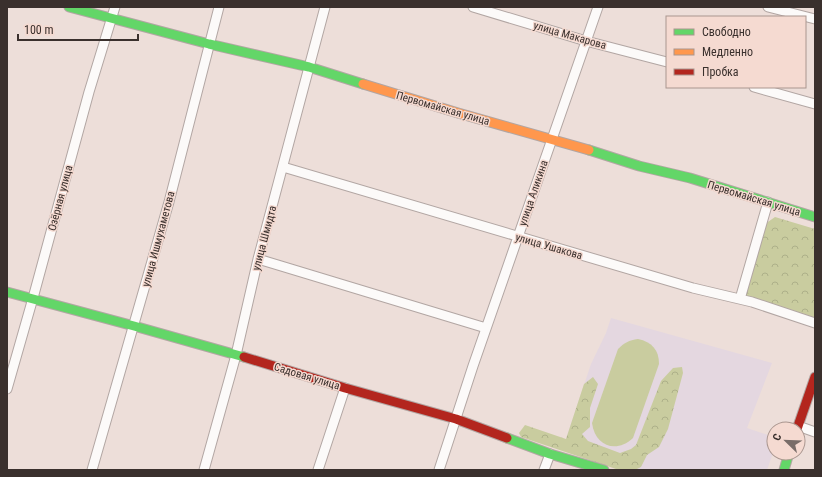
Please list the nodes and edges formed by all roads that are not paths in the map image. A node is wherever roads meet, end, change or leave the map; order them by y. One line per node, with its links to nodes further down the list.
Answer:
1 (69, 7): 9 (street, Первомайская улица)
2 (115, 7): 9 (street, Озёрная улица)
3 (219, 7): 11 (street, улица Ишмухаметова)
4 (325, 7): 13 (street, улица Шмидта)
5 (473, 7): 10 (street, улица Макарова)
6 (598, 7): 10 (street, улица Аликина)
7 (768, 7): 8 (street)
8 (803, 16)
9 (112, 19): 11 (street, Первомайская улица); 23 (street, Озёрная улица)
10 (586, 41): 12 (street, улица Макарова); 16 (street, улица Аликина)
11 (209, 44): 13 (street, Первомайская улица); 26 (street, улица Ишмухаметова)
12 (666, 62)
13 (309, 67): 16 (street, Первомайская улица); 17 (street, улица Шмидта)
14 (758, 88): 15 (street)
15 (815, 104)
16 (552, 139): 18 (street, Первомайская улица); 20 (street, улица Аликина)
17 (283, 167): 20 (street, улица Ушакова); 21 (street, улица Шмидта)
18 (768, 202): 19 (street, Первомайская улица); 24 (street)
19 (815, 217)
20 (518, 237): 24 (street, улица Ушакова); 27 (street, улица Аликина)
21 (258, 259): 27 (street); 28 (street, улица Шмидта)
22 (7, 292): 23 (street, Садовая улица)
23 (33, 298): 26 (street, Садовая улица); 31 (street, Озёрная улица)
24 (740, 299): 25 (street, улица Ушакова)
25 (815, 323)
26 (134, 326): 28 (street, Садовая улица); 35 (street, улица Ишмухаметова)
27 (486, 328): 32 (street, улица Аликина)
28 (236, 355): 30 (street, Садовая улица); 36 (street, улица Шмидта)
29 (815, 377): 33 (street)
30 (345, 388): 32 (street, Садовая улица); 37 (street)
31 (7, 389)
32 (456, 418): 34 (street, Садовая улица); 38 (street, улица Аликина)
33 (800, 421)
34 (550, 454): 39 (street); 40 (street, Садовая улица)
35 (92, 470)
36 (204, 470)
37 (318, 470)
38 (439, 470)
39 (544, 470)
40 (604, 470)

